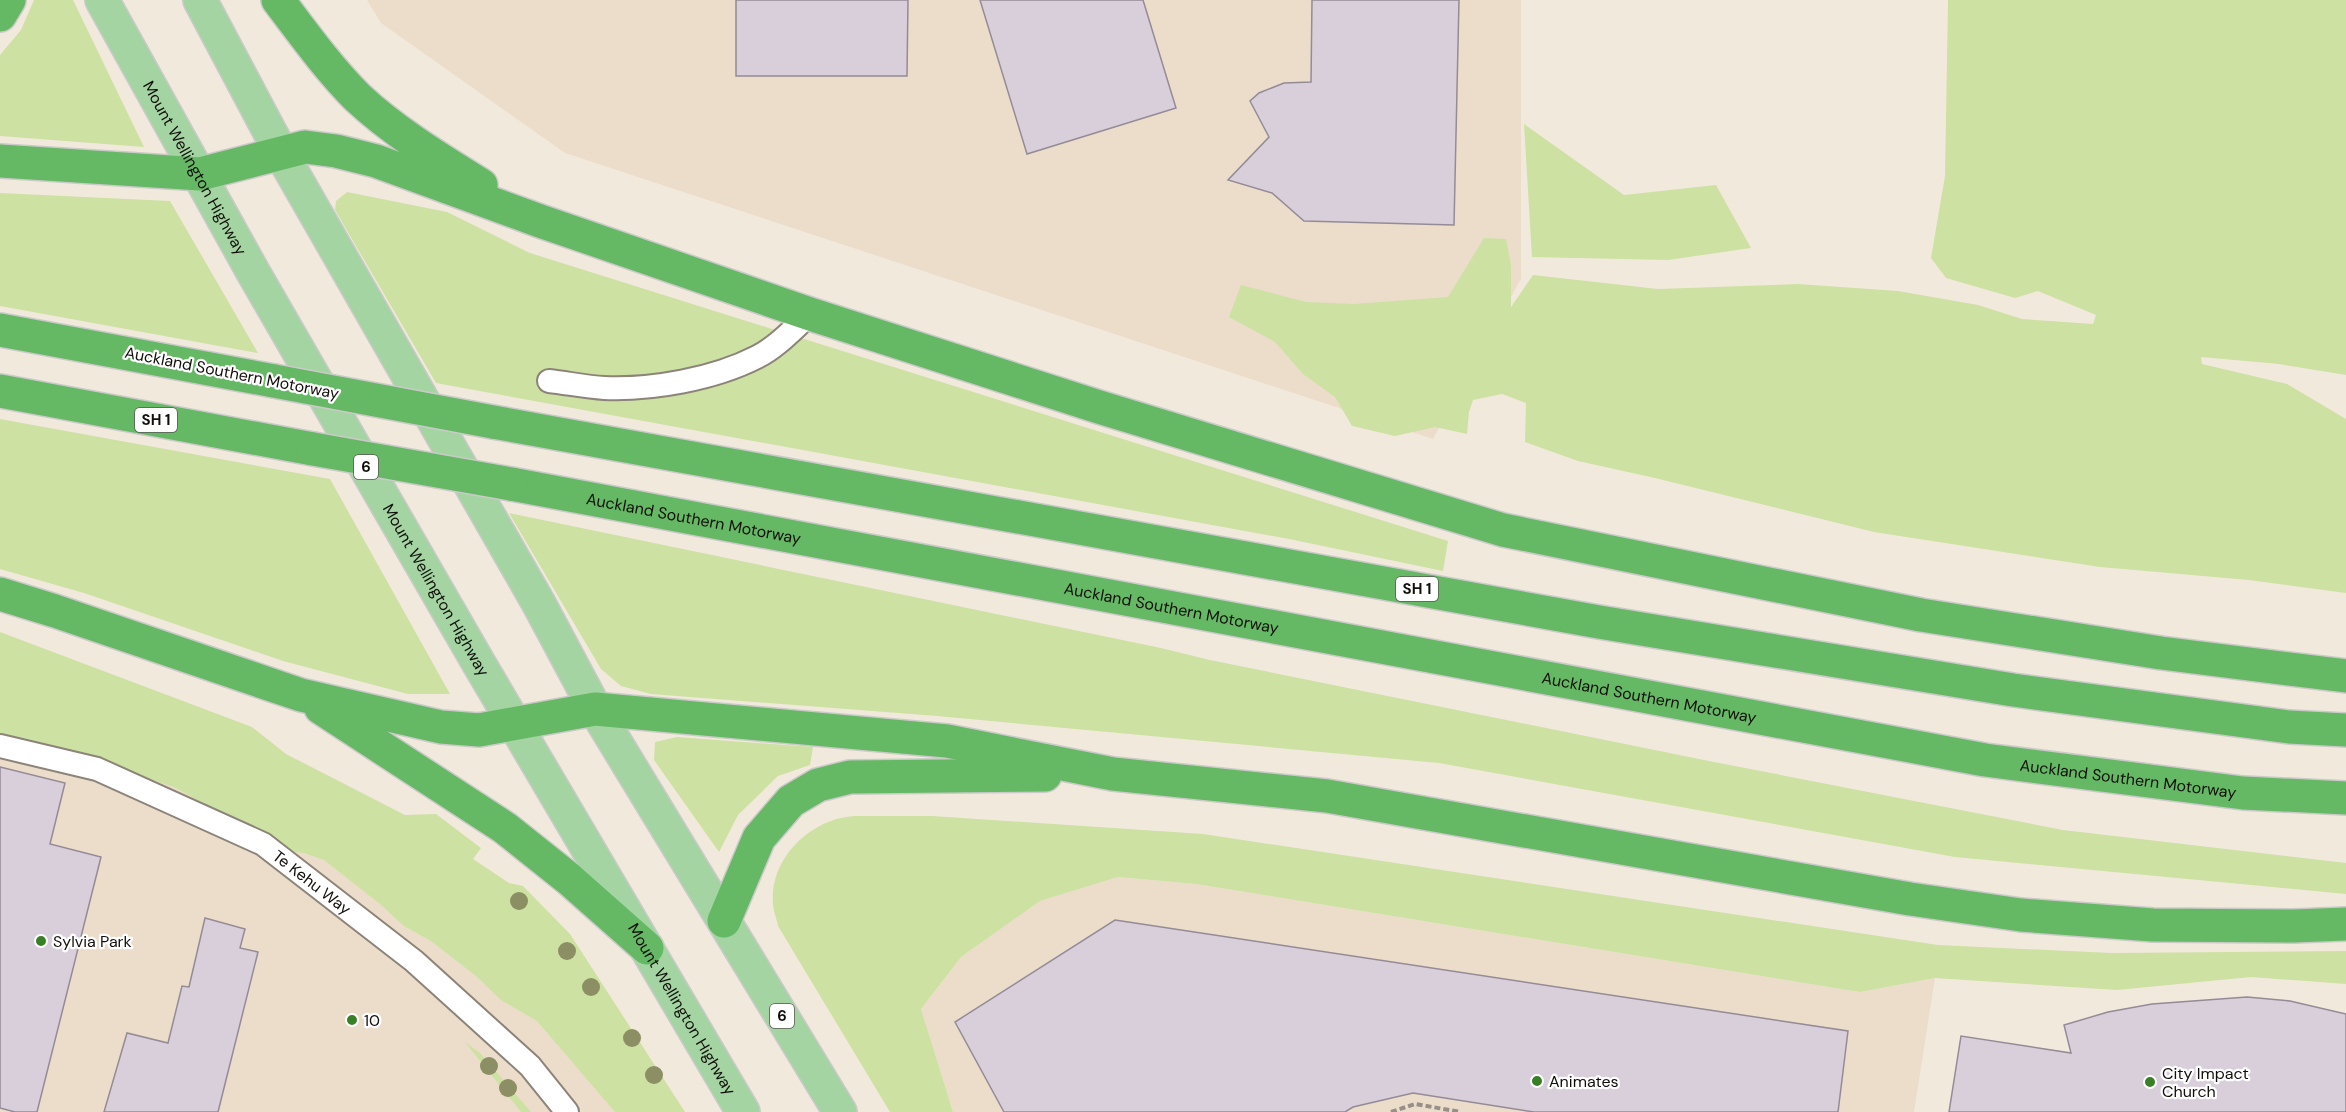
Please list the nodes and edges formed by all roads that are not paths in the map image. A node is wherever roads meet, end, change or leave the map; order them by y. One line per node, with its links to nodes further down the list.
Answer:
1 (9, 0): 5 (highway)
2 (102, 0): 8 (main road, Mount Wellington Highway / 6)
3 (200, 0): 6 (main road, 6)
4 (278, 0): 9 (highway)
5 (0, 15)
6 (281, 153): 8 (highway); 9 (highway); 17 (main road, 6)
7 (0, 161): 8 (highway)
8 (200, 174): 18 (main road, Mount Wellington Highway / 6)
9 (540, 221): 10 (highway)
10 (810, 314): 12 (lane); 15 (highway)
11 (0, 330): 19 (highway, Auckland Southern Motorway / SH 1, bridge)
12 (549, 381)
13 (0, 391): 22 (highway, Auckland Southern Motorway / SH 1, bridge)
14 (0, 594): 16 (highway)
15 (2346, 676)
16 (302, 695): 18 (highway); 25 (highway)
17 (595, 709): 18 (highway); 21 (highway); 23 (main road, 6)
18 (515, 723): 25 (main road, Mount Wellington Highway / 6)
19 (2346, 730)
20 (0, 746): 26 (lane, Te Kehu Way)
21 (1113, 774): 23 (highway); 24 (highway)
22 (2346, 798)
23 (724, 921): 28 (main road, 6)
24 (2346, 924)
25 (647, 948): 27 (main road, Mount Wellington Highway / 6)
26 (567, 1112)
27 (744, 1112)
28 (840, 1112)

